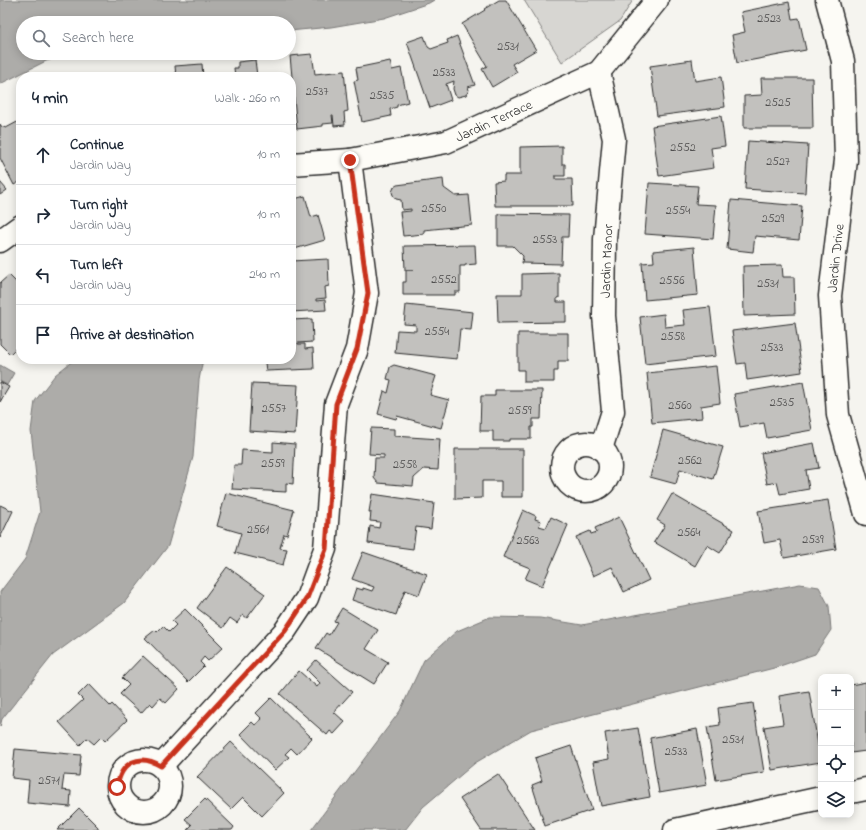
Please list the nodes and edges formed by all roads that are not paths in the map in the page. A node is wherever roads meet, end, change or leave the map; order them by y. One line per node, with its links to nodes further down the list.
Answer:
1 (657, 0): 3 (street, Jardin Terrace)
2 (827, 0): 9 (street, Jardin Drive)
3 (599, 72): 4 (street, Jardin Terrace); 8 (street, Jardin Manor)
4 (350, 160): 5 (street, Jardin Terrace); 10 (street)
5 (296, 164)
6 (16, 230): 7 (street)
7 (0, 241)
8 (602, 449)
9 (866, 514)
10 (161, 766)
11 (866, 789): 12 (street)
12 (854, 791)
13 (818, 799): 14 (street)
14 (702, 827): 15 (street)
15 (675, 830)

